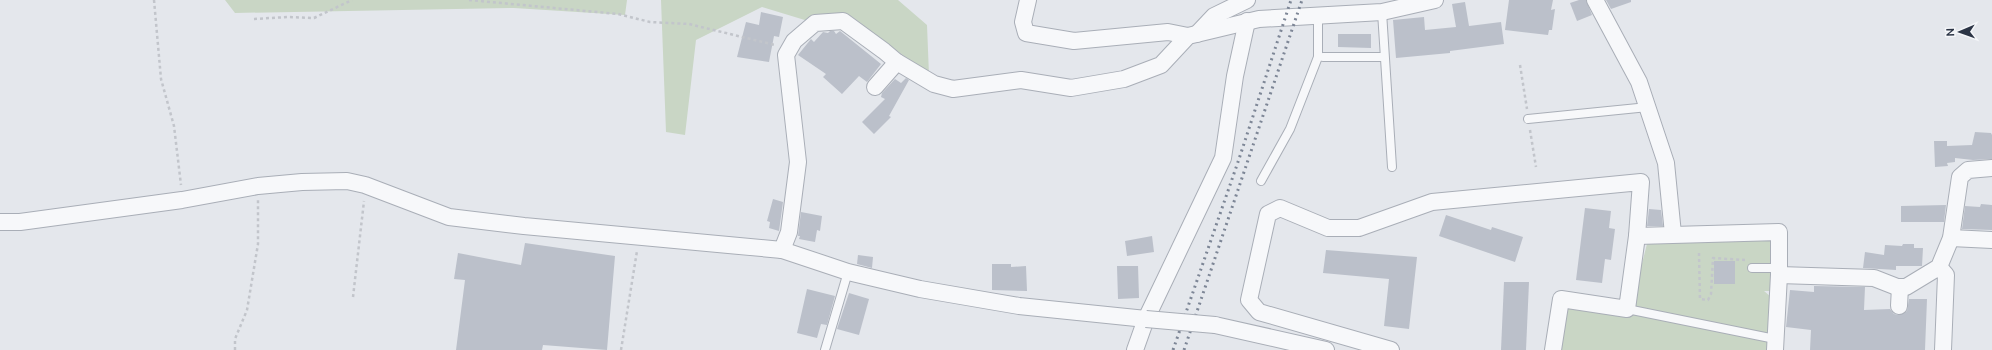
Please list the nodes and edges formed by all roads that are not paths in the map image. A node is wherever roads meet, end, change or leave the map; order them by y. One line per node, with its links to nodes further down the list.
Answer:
1 (1028, 0): 8 (street)
2 (1247, 0): 8 (street)
3 (1435, 0): 5 (street)
4 (1595, 0): 13 (street)
5 (1382, 12): 6 (street); 10 (lane)
6 (1318, 15): 7 (street); 17 (lane)
7 (1247, 21): 8 (street); 31 (street)
8 (1192, 35): 11 (street)
9 (1323, 57): 10 (lane)
10 (1384, 57): 15 (lane)
11 (897, 62): 12 (street); 23 (street)
12 (875, 87)
13 (1648, 107): 14 (lane); 19 (street)
14 (1528, 119)
15 (1392, 167)
16 (1992, 168): 21 (street)
17 (1261, 181)
18 (0, 222): 23 (street)
19 (1673, 234): 20 (street); 27 (street)
20 (1637, 236): 30 (street); 36 (street)
21 (1951, 238): 22 (street); 24 (street)
22 (1992, 240)
23 (782, 250): 26 (street)
24 (1939, 267): 28 (street); 38 (street)
25 (1752, 268): 27 (lane)
26 (848, 272): 31 (street); 33 (lane)
27 (1779, 272): 28 (street); 32 (street)
28 (1900, 287): 29 (street)
29 (1899, 306)
30 (1627, 309): 32 (lane); 37 (street)
31 (1146, 319): 34 (street); 35 (street, bridge)
32 (1775, 345)
33 (824, 350)
34 (1135, 350)
35 (1326, 350)
36 (1391, 350)
37 (1553, 350)
38 (1943, 350)

